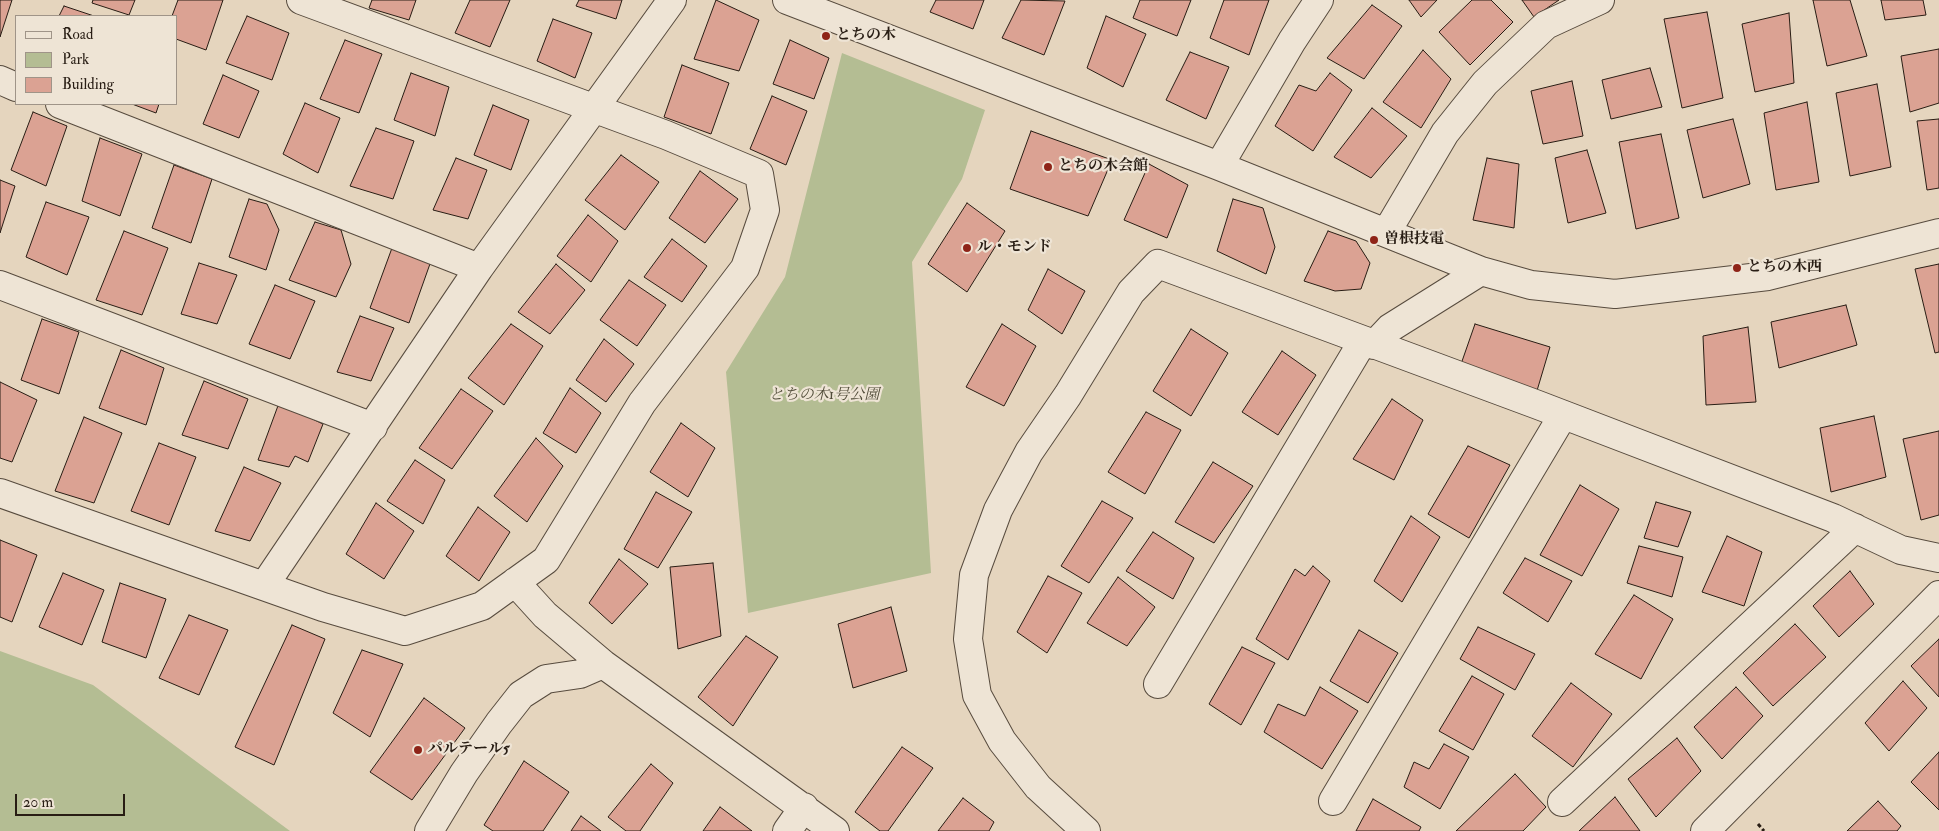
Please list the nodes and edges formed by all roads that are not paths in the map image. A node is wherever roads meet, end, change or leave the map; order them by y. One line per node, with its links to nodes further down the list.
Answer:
1 (301, 0): 9 (street)
2 (672, 0): 9 (street)
3 (787, 0): 10 (street)
4 (1319, 0): 10 (street)
5 (1600, 0): 11 (street)
6 (0, 80): 7 (street)
7 (15, 87)
8 (63, 105): 13 (street)
9 (594, 110): 13 (street); 22 (street)
10 (1219, 166): 11 (street)
11 (1386, 233): 14 (street)
12 (1939, 233): 14 (street)
13 (479, 268): 18 (street)
14 (1481, 271): 16 (street)
15 (0, 285): 18 (street)
16 (1369, 343): 17 (street); 26 (street); 33 (street)
17 (1563, 415): 20 (street); 27 (street)
18 (373, 426): 23 (street)
19 (0, 493): 23 (street)
20 (1855, 528): 21 (street); 28 (street)
21 (1939, 558)
22 (515, 582): 23 (street); 25 (street)
23 (264, 586)
24 (1939, 595): 34 (street)
25 (603, 664): 29 (street); 30 (street)
26 (1158, 684)
27 (1333, 802)
28 (1562, 802)
29 (804, 807): 31 (street); 32 (street)
30 (429, 831)
31 (787, 831)
32 (835, 831)
33 (1086, 831)
34 (1705, 831)

